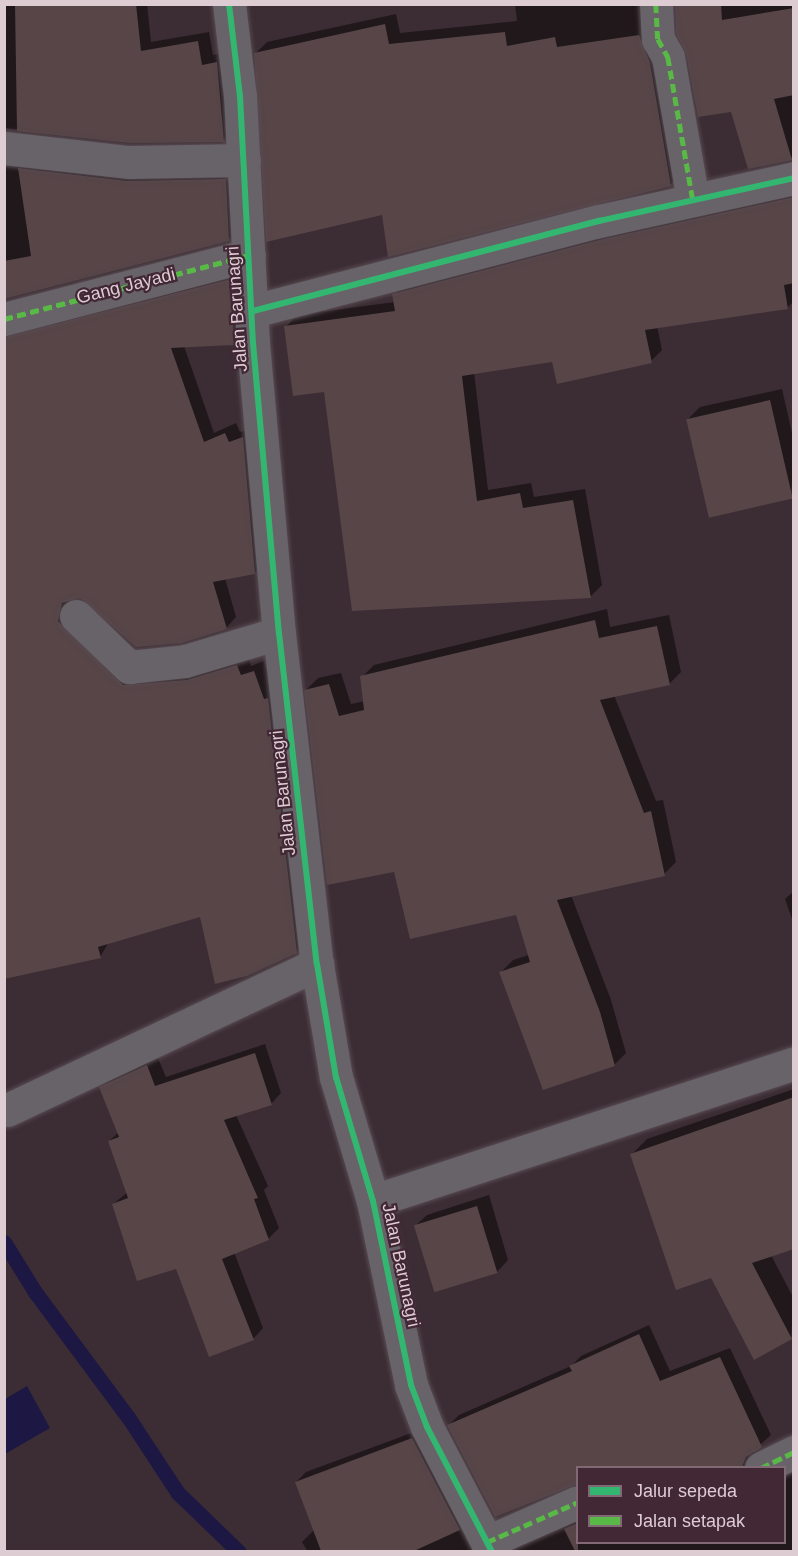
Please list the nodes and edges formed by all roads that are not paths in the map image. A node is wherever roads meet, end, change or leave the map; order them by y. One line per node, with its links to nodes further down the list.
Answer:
1 (229, 4): 4 (street, Jalan Barunagri)
2 (656, 4): 6 (street)
3 (4, 148): 4 (street)
4 (244, 160): 7 (street, Jalan Barunagri)
5 (794, 178): 6 (street)
6 (693, 200): 8 (street)
7 (249, 255): 8 (street, Jalan Barunagri); 9 (street, Gang Jayadi)
8 (253, 311): 11 (street, Jalan Barunagri)
9 (4, 319)
10 (76, 616): 11 (street)
11 (279, 633): 12 (street, Jalan Barunagri)
12 (317, 964): 14 (street); 15 (street, Jalan Barunagri)
13 (794, 1063): 15 (street)
14 (7, 1110)
15 (373, 1202): 19 (street, Jalan Barunagri)
16 (794, 1452): 17 (street)
17 (763, 1466)
18 (576, 1503): 19 (street)
19 (490, 1547)

